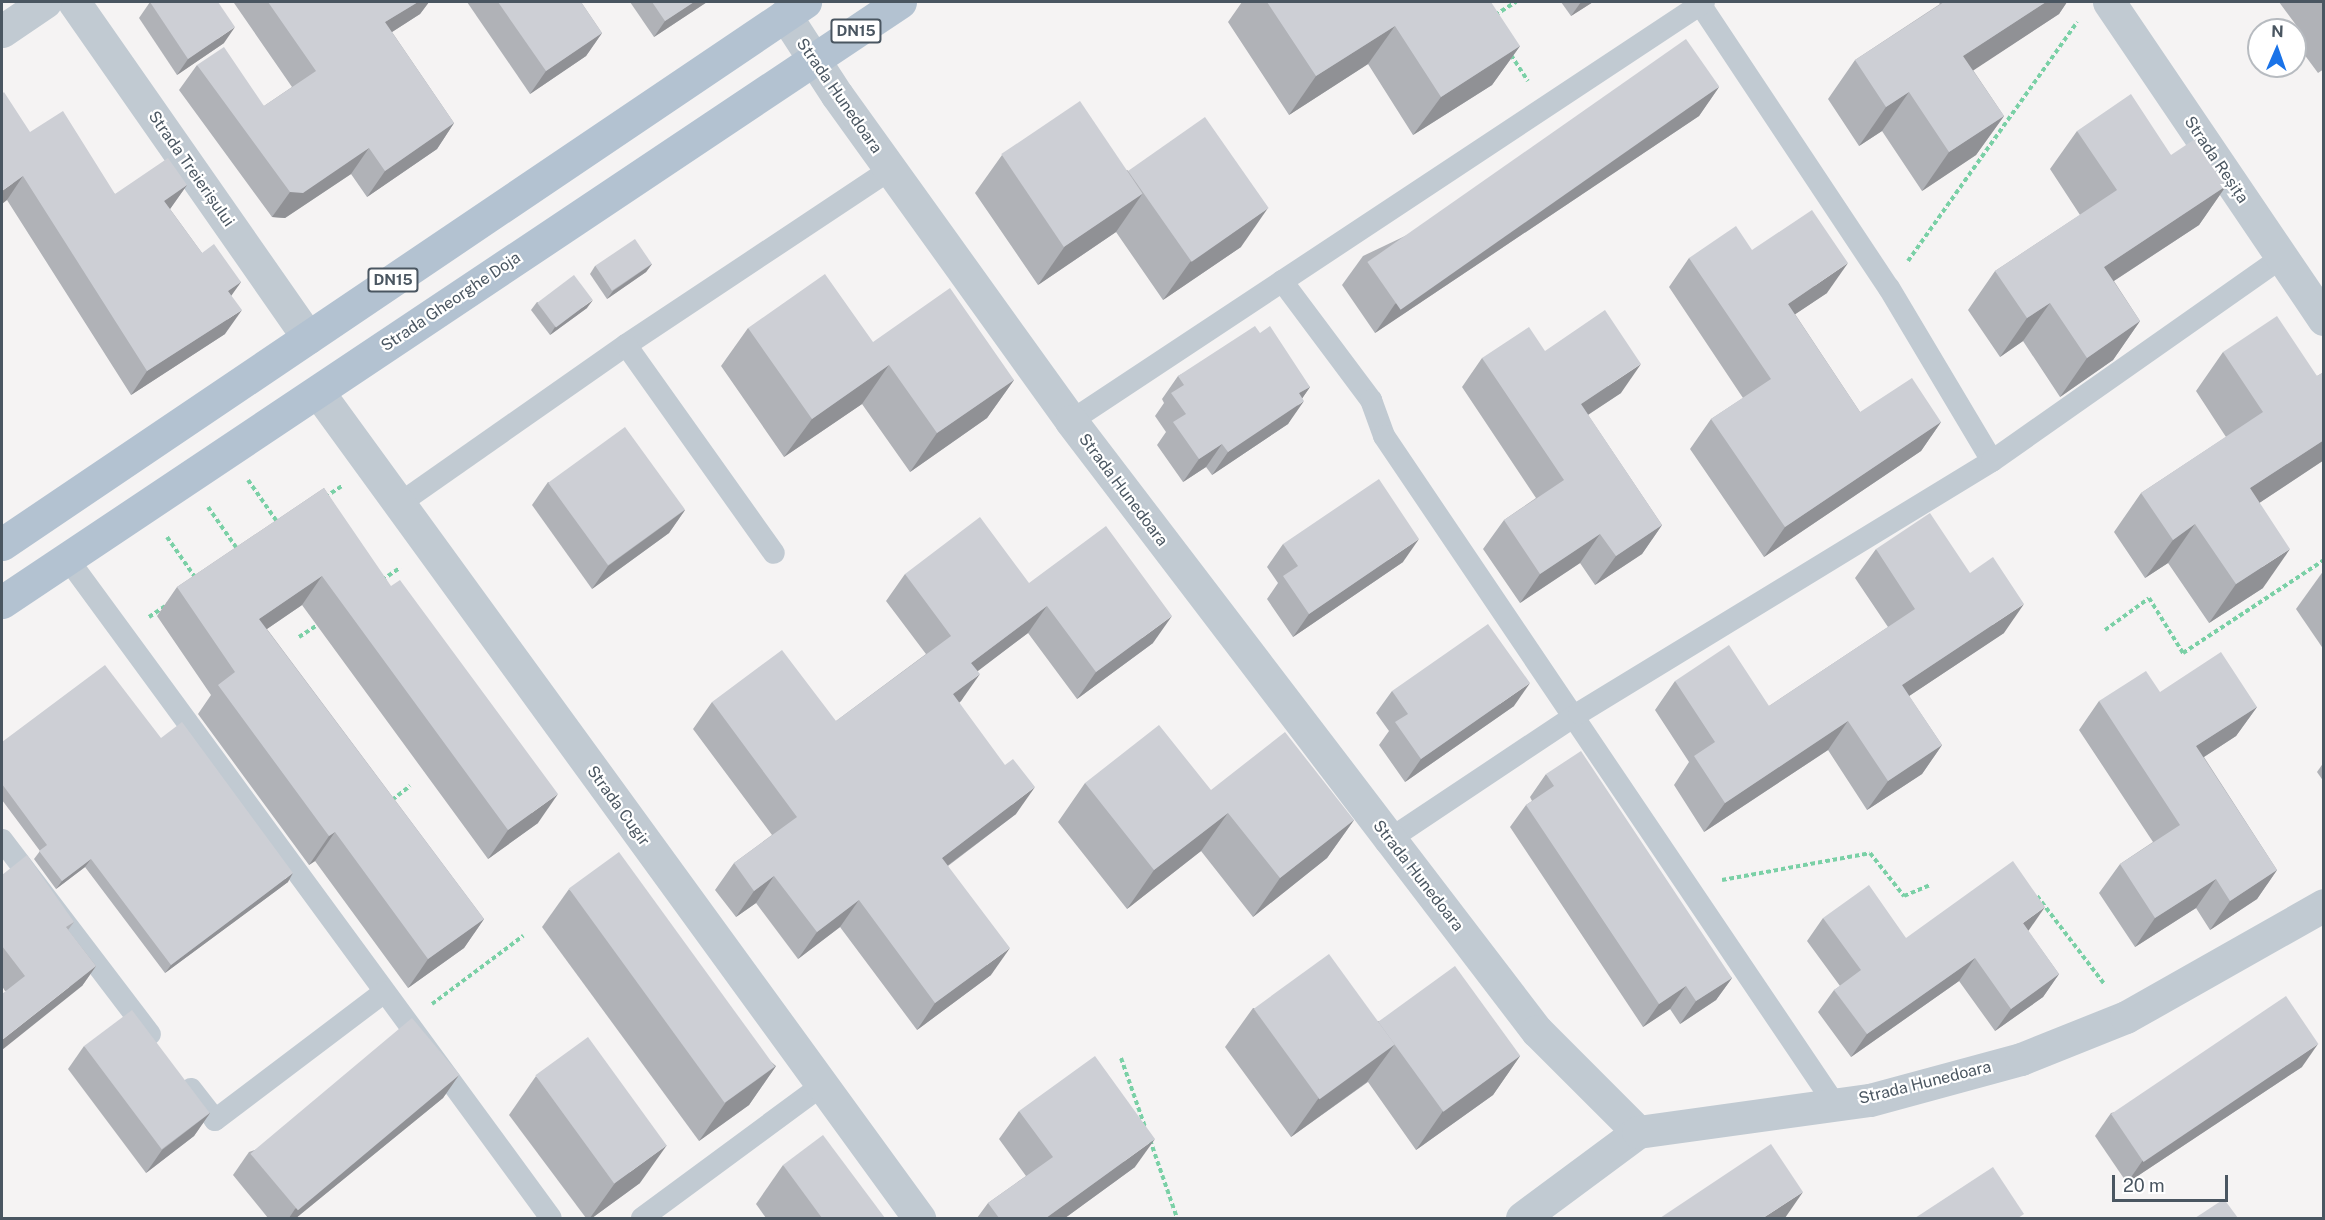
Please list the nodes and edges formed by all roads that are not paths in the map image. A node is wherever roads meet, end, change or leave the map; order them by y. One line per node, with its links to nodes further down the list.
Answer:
1 (45, 2): 7 (street)
2 (74, 2): 13 (street, Strada Treierișului)
3 (900, 2): 8 (main road, Strada Gheorghe Doja / DN15)
4 (1702, 3): 11 (lane); 17 (lane)
5 (2097, 7): 10 (street, Strada Reșița)
6 (795, 8): 8 (street, Strada Hunedoara); 13 (main road, DN15)
7 (2, 31)
8 (813, 60): 9 (street, Strada Hunedoara); 15 (main road, Strada Gheorghe Doja / DN15)
9 (891, 169): 14 (lane); 16 (street, Strada Hunedoara)
10 (2282, 257): 12 (street, Strada Reșița); 17 (lane)
11 (1282, 281): 16 (lane); 23 (lane)
12 (2324, 319)
13 (308, 337): 19 (main road, DN15)
14 (626, 345): 18 (lane); 20 (lane)
15 (318, 392): 18 (street, Strada Cugir); 21 (main road, Strada Gheorghe Doja / DN15)
16 (1071, 421): 24 (street, Strada Hunedoara)
17 (1992, 461): 23 (lane)
18 (399, 504): 30 (street, Strada Cugir)
19 (2, 544)
20 (774, 553)
21 (67, 558): 22 (main road, Strada Gheorghe Doja / DN15); 27 (lane)
22 (2, 602)
23 (1574, 716): 24 (lane); 31 (lane)
24 (1390, 839): 32 (street, Strada Hunedoara)
25 (2, 840): 28 (lane)
26 (2324, 905): 31 (street, Strada Hunedoara)
27 (384, 992): 29 (lane); 33 (lane)
28 (165, 1055)
29 (179, 1074)
30 (820, 1087): 34 (lane); 35 (street, Strada Cugir)
31 (1834, 1103): 32 (street, Strada Hunedoara)
32 (1638, 1132): 36 (street)
33 (551, 1218)
34 (642, 1218)
35 (920, 1218)
36 (1522, 1218)

